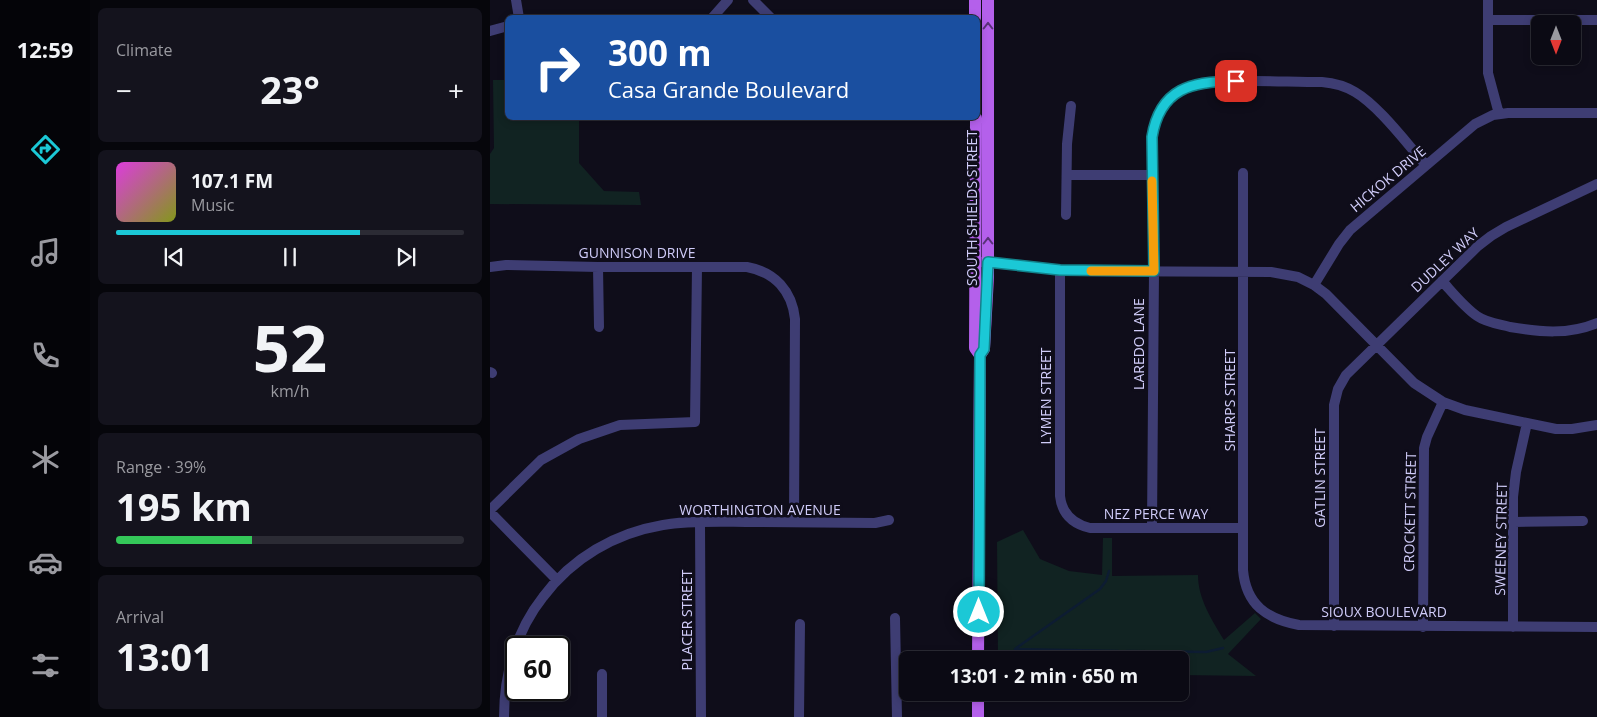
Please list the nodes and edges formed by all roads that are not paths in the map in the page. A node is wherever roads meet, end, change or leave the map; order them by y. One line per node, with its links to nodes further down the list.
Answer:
1 (516, 0): 7 (street)
2 (728, 0): 8 (street)
3 (752, 0): 9 (street)
4 (975, 0): 10 (main road)
5 (988, 0): 15 (main road, SOUTH SHIELDS STREET, one-way to 5)
6 (1488, 0): 11 (street)
7 (518, 15)
8 (715, 15)
9 (768, 15)
10 (975, 15)
11 (1488, 20): 12 (street); 18 (street)
12 (1597, 20)
13 (505, 27): 14 (street)
14 (490, 32)
15 (982, 95): 26 (main road, SOUTH SHIELDS STREET, one-way to 15)
16 (1071, 106): 22 (street)
17 (1597, 113): 18 (street)
18 (1499, 114): 20 (street, HICKOK DRIVE)
19 (976, 120): 26 (main road, SOUTH SHIELDS STREET)
20 (1426, 166): 23 (street, LAREDO LANE); 34 (street, HICKOK DRIVE)
21 (1244, 173): 32 (street, SHARPS STREET)
22 (1067, 175): 23 (street); 25 (street)
23 (1152, 175): 31 (street, LAREDO LANE)
24 (1597, 184): 33 (street, DUDLEY WAY)
25 (1066, 215)
26 (982, 262): 30 (street); 57 (main road, SOUTH SHIELDS STREET)
27 (490, 267): 28 (street, GUNNISON DRIVE)
28 (598, 267): 29 (street, GUNNISON DRIVE); 36 (street)
29 (697, 267): 41 (street); 45 (street, GUNNISON DRIVE)
30 (1060, 270): 31 (street); 42 (street, LYMEN STREET)
31 (1154, 271): 32 (street); 48 (street, LAREDO LANE)
32 (1244, 271): 34 (street); 49 (street, SHARPS STREET)
33 (1442, 281): 35 (street); 37 (street, DUDLEY WAY)
34 (1314, 285): 37 (street)
35 (1597, 323)
36 (599, 327)
37 (1377, 345): 38 (street); 53 (street, GATLIN STREET)
38 (1443, 402): 39 (street); 54 (street, CROCKETT STREET)
39 (1527, 423): 40 (street); 46 (street, SWEENEY STREET)
40 (1597, 425)
41 (490, 511): 50 (street)
42 (1071, 519): 48 (street, NEZ PERCE WAY)
43 (889, 520): 45 (street, WORTHINGTON AVENUE)
44 (700, 522): 45 (street, WORTHINGTON AVENUE); 50 (street, WORTHINGTON AVENUE); 62 (street, PLACER STREET)
45 (794, 522)
46 (1514, 522): 47 (street); 55 (street, SWEENEY STREET)
47 (1583, 522)
48 (1152, 527): 49 (street, NEZ PERCE WAY)
49 (1243, 528): 53 (street, SIOUX BOULEVARD)
50 (557, 580): 60 (street, WORTHINGTON AVENUE)
51 (895, 618): 64 (street)
52 (800, 624): 63 (street)
53 (1334, 626): 54 (street, SIOUX BOULEVARD)
54 (1423, 627): 55 (street, SIOUX BOULEVARD)
55 (1513, 627): 56 (street, SIOUX BOULEVARD)
56 (1597, 627)
57 (978, 651)
58 (602, 674): 61 (street)
59 (978, 701): 65 (main road)
60 (504, 717)
61 (602, 717)
62 (701, 717)
63 (799, 717)
64 (897, 717)
65 (978, 717)

